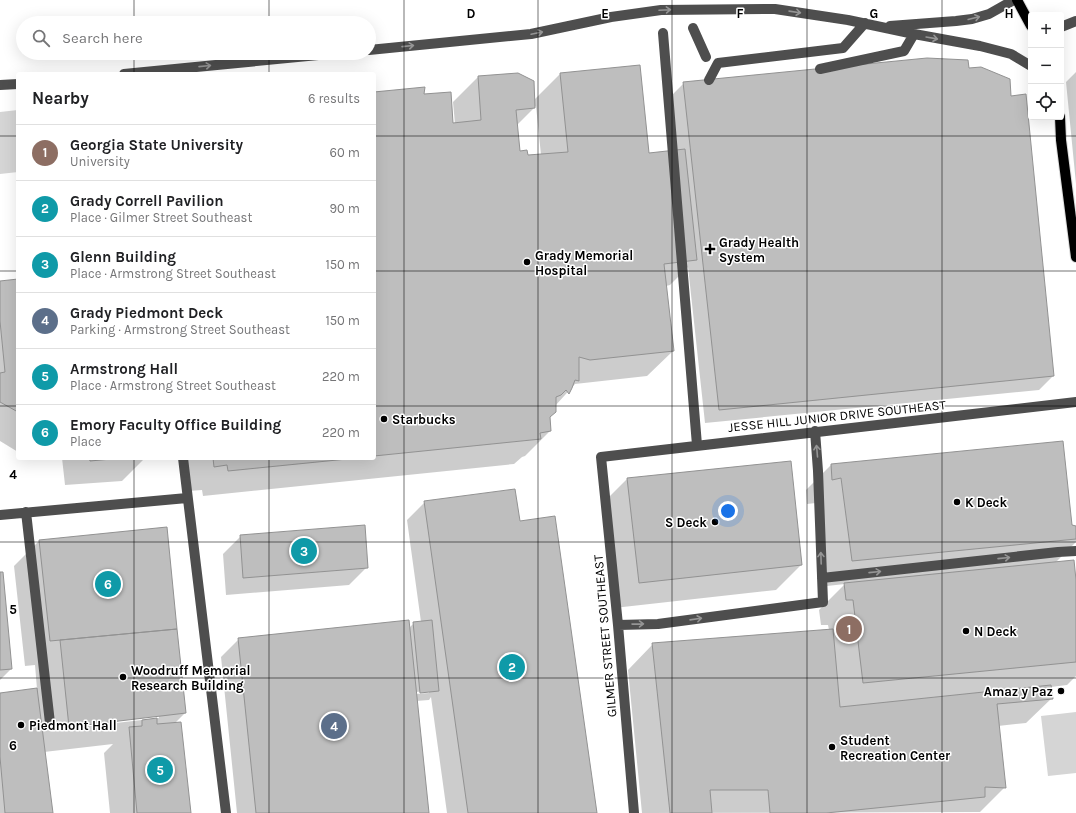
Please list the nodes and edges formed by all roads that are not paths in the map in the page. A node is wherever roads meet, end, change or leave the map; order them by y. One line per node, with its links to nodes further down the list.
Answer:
1 (1015, 0): 2 (main road); 6 (street, one-way to 1)
2 (1028, 21)
3 (1076, 21): 5 (street)
4 (865, 24): 6 (street); 10 (street, one-way to 4); 16 (street)
5 (1064, 26)
6 (880, 27): 9 (street)
7 (693, 28): 11 (street)
8 (663, 33): 23 (street)
9 (914, 34): 13 (street, one-way to 13); 14 (street)
10 (376, 49)
11 (706, 57)
12 (268, 60): 15 (street, one-way to 12)
13 (1028, 64)
14 (820, 69)
15 (145, 72)
16 (709, 80)
17 (16, 84): 18 (street)
18 (0, 85)
19 (1060, 120): 20 (main road)
20 (1076, 257)
21 (1076, 402): 22 (street, JESSE HILL JUNIOR DRIVE SOUTHEAST)
22 (815, 432): 23 (street, JESSE HILL JUNIOR DRIVE SOUTHEAST); 30 (street, one-way to 22)
23 (697, 445): 24 (street, JESSE HILL JUNIOR DRIVE SOUTHEAST)
24 (601, 457): 31 (street, GILMER STREET SOUTHEAST)
25 (183, 460): 26 (street)
26 (188, 498): 27 (street); 33 (street)
27 (26, 512): 28 (street); 32 (street)
28 (0, 515)
29 (1076, 551): 30 (street, one-way to 29)
30 (822, 578): 31 (street, one-way to 30)
31 (618, 625): 34 (street, GILMER STREET SOUTHEAST)
32 (50, 723)
33 (226, 813)
34 (634, 813)

